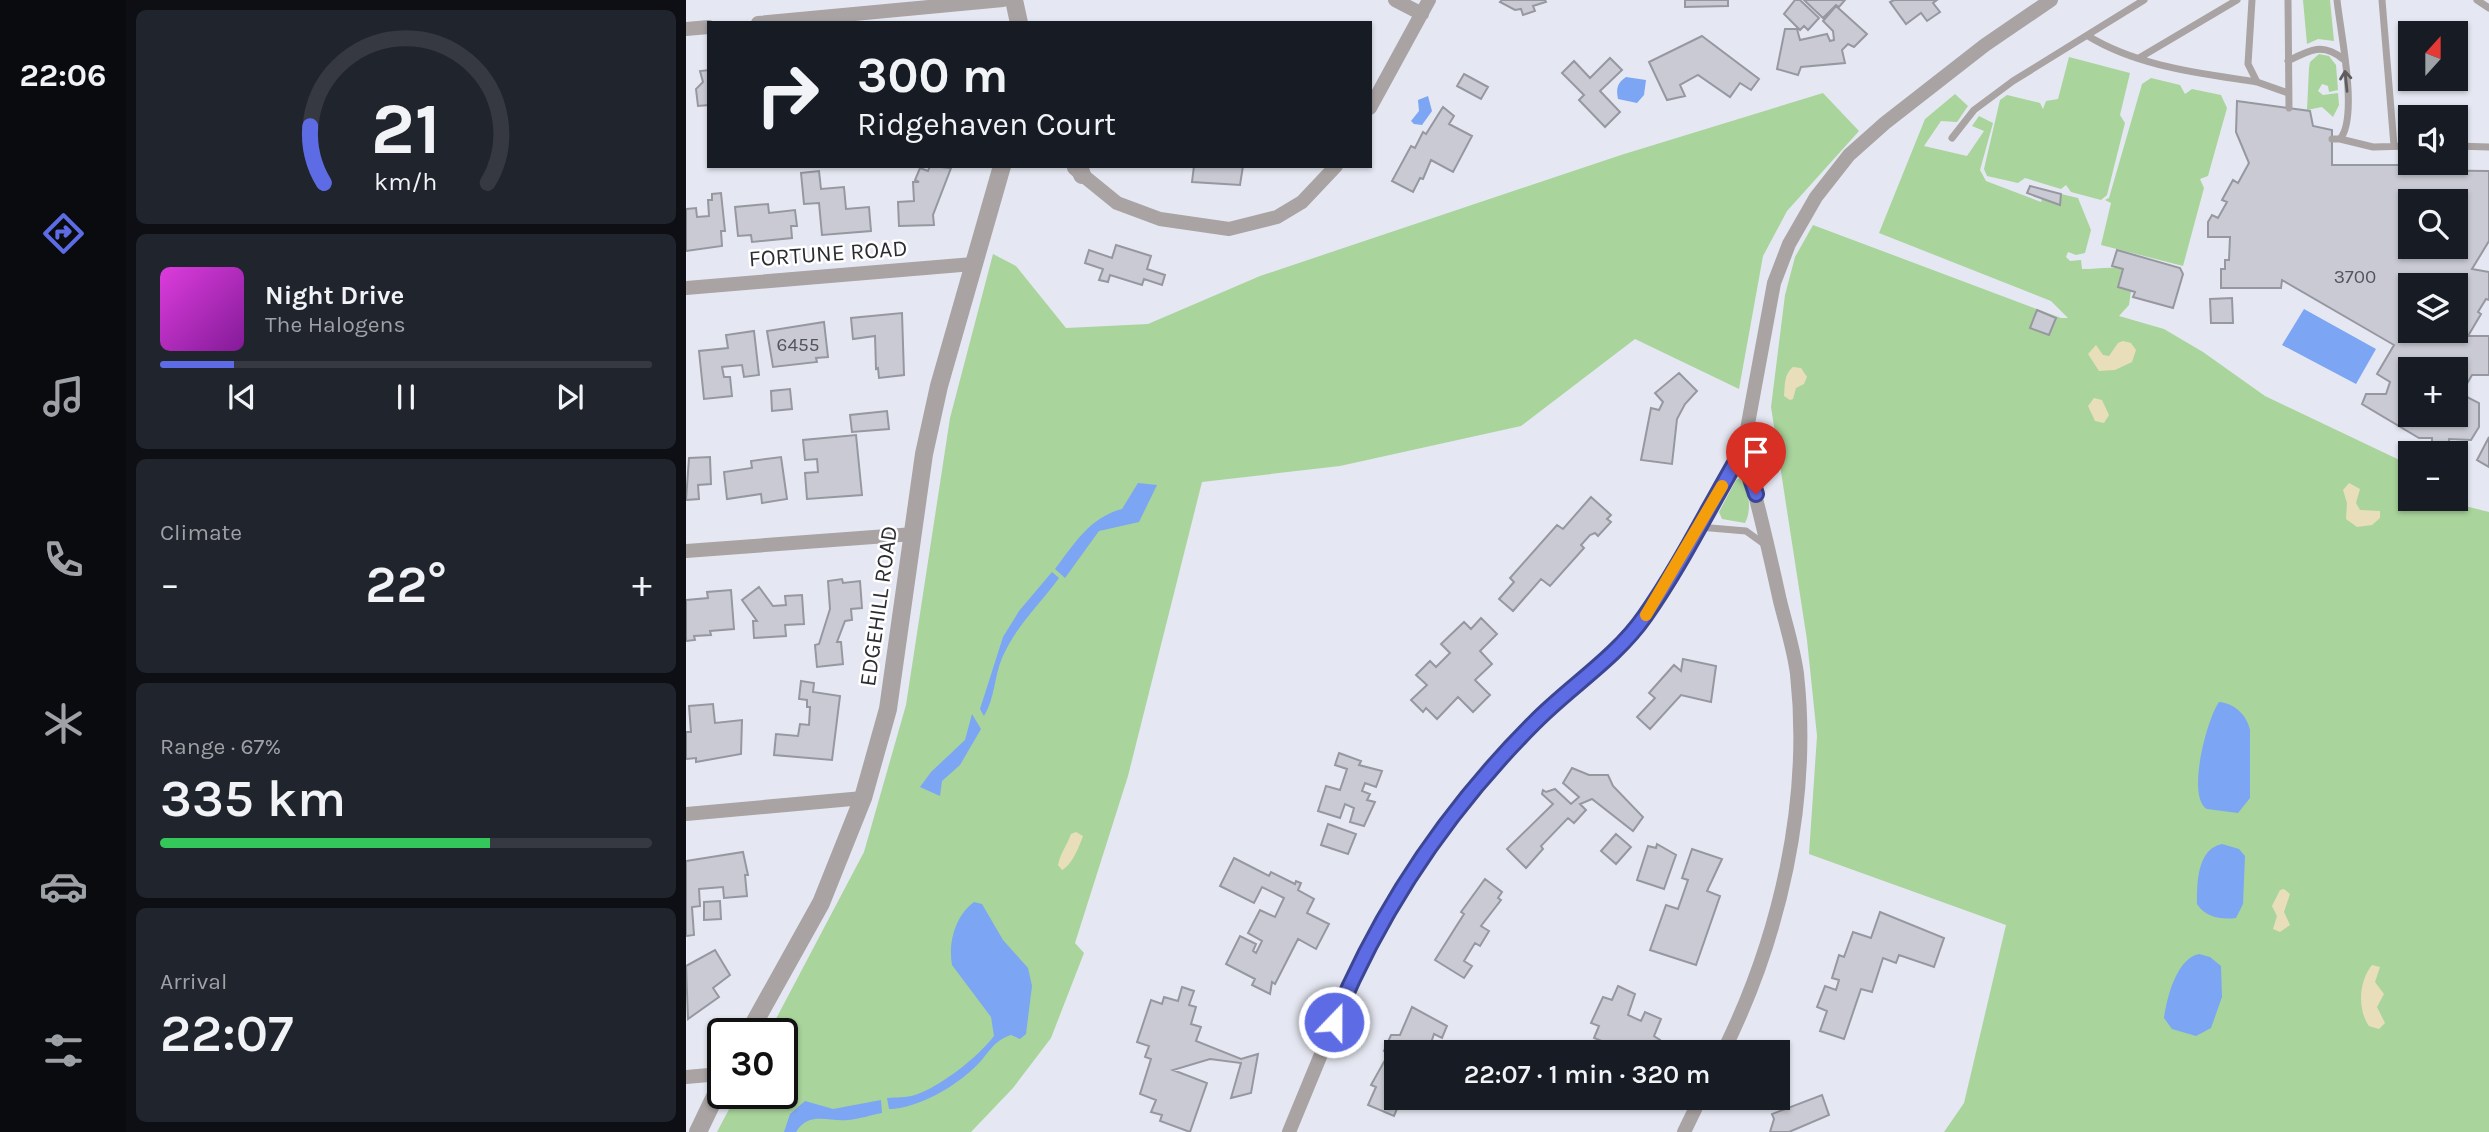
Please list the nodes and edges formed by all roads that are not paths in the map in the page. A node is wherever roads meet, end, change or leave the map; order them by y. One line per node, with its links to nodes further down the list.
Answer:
1 (1003, 0): 15 (street)
2 (1014, 0): 16 (street)
3 (1395, 0): 14 (street)
4 (1429, 0): 14 (street)
5 (2051, 0): 37 (street)
6 (2144, 0): 19 (lane)
7 (2237, 0): 20 (lane)
8 (2252, 0): 23 (lane)
9 (2288, 0): 22 (lane)
10 (2337, 0): 21 (lane)
11 (2382, 0): 28 (lane)
12 (2477, 0): 13 (lane)
13 (2489, 8)
14 (1422, 14): 25 (street)
15 (779, 21)
16 (1018, 21)
17 (707, 27): 18 (street)
18 (686, 30)
19 (2088, 36): 20 (lane); 27 (lane)
20 (2139, 58): 23 (lane)
21 (2343, 60): 22 (lane); 28 (lane, one-way to 21)
22 (2288, 61): 24 (lane)
23 (2258, 82): 24 (lane)
24 (2288, 93): 26 (lane)
25 (1372, 104)
26 (2289, 108)
27 (1952, 138)
28 (2394, 146): 29 (lane)
29 (2398, 146)
30 (2468, 146): 31 (lane)
31 (2489, 146)
32 (1001, 168): 35 (street, EDGEHILL ROAD)
33 (1334, 168): 34 (street)
34 (1077, 169)
35 (973, 264): 36 (street, FORTUNE ROAD); 39 (street, EDGEHILL ROAD)
36 (686, 288)
37 (1742, 451): 38 (street); 41 (street)
38 (1699, 527): 41 (lane); 51 (street)
39 (914, 534): 40 (street); 42 (street, EDGEHILL ROAD)
40 (686, 551)
41 (1770, 554): 45 (street)
42 (863, 798): 43 (street); 44 (street, EDGEHILL ROAD)
43 (686, 814)
44 (757, 1018)
45 (1728, 1040)
46 (707, 1075): 47 (street)
47 (686, 1077)
48 (709, 1109): 50 (street)
49 (1695, 1110): 52 (street)
50 (698, 1132)
51 (1289, 1132)
52 (1684, 1132)

